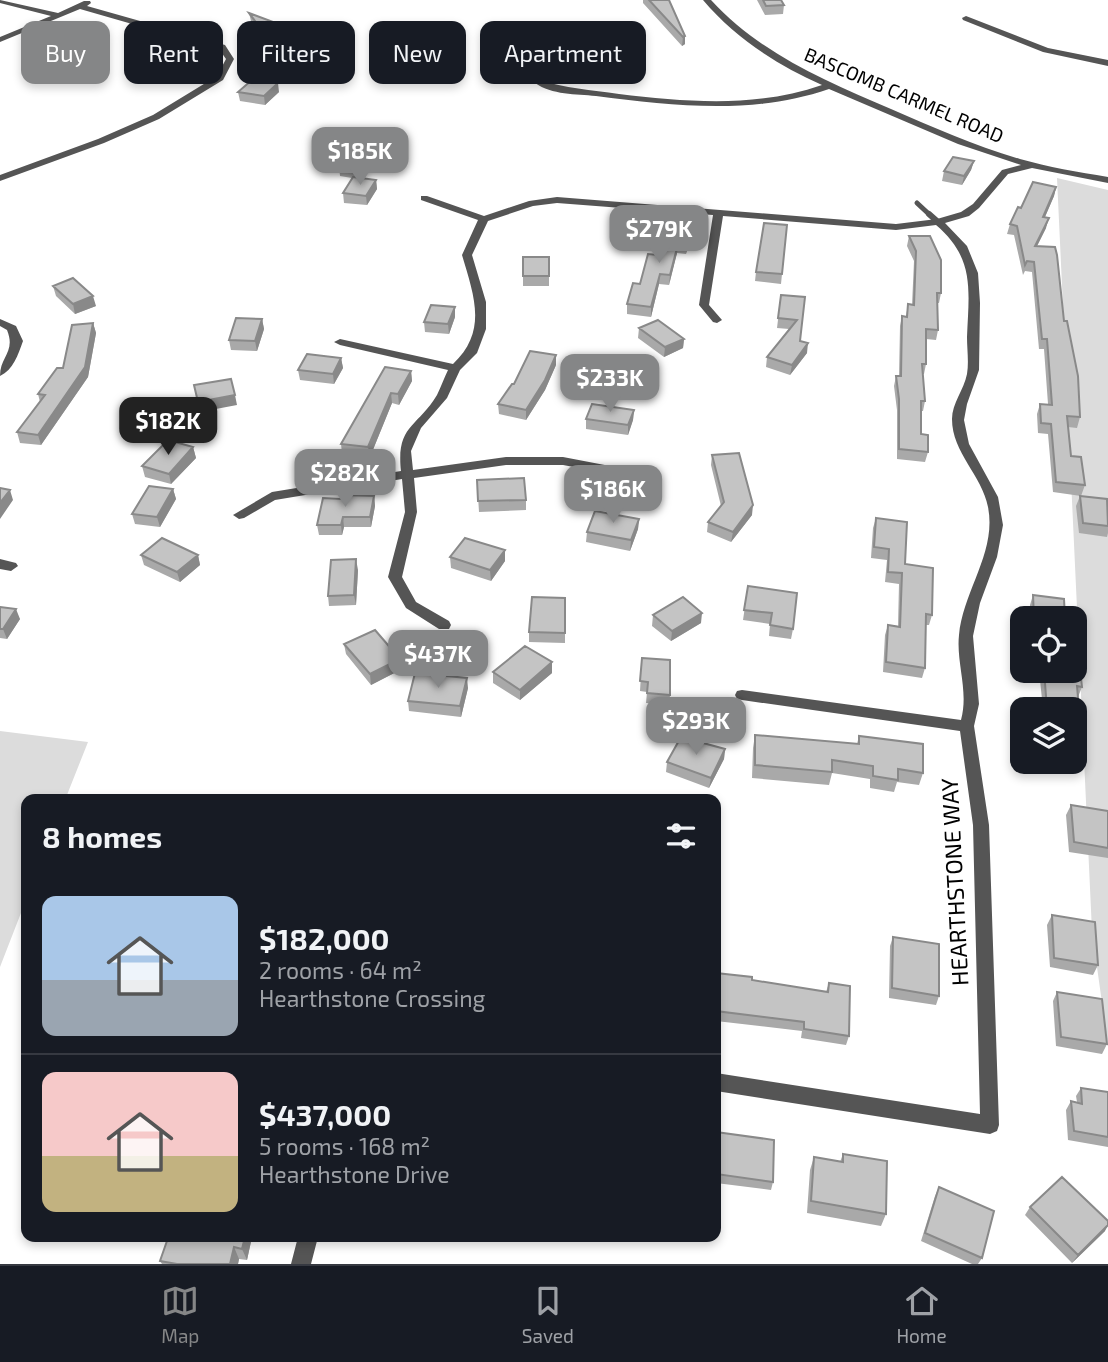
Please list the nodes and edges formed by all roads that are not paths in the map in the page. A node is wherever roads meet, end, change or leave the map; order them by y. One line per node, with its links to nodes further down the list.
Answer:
1 (94, 0): 4 (street)
2 (707, 0): 10 (street, BASCOMB CARMEL ROAD)
3 (0, 1): 5 (street)
4 (79, 6): 5 (street); 12 (street)
5 (58, 15): 7 (street)
6 (966, 18): 8 (street)
7 (0, 40)
8 (1108, 63)
9 (542, 84): 10 (street)
10 (831, 85): 11 (street, BASCOMB CARMEL ROAD)
11 (1032, 165): 13 (street, BASCOMB CARMEL ROAD); 18 (street)
12 (0, 178)
13 (1108, 180)
14 (424, 198): 17 (street)
15 (917, 202): 18 (lane)
16 (719, 212): 17 (street); 18 (street); 19 (street)
17 (484, 219): 22 (street)
18 (938, 222): 29 (street, HEARTHSTONE WAY)
19 (717, 320)
20 (0, 322): 23 (street)
21 (340, 342): 22 (street)
22 (455, 368): 24 (street)
23 (0, 373)
24 (408, 474): 25 (street); 26 (street); 27 (street)
25 (648, 488)
26 (239, 515)
27 (444, 625)
28 (742, 695): 29 (street)
29 (967, 726): 30 (street, HEARTHSTONE WAY)
30 (721, 1083)
31 (307, 1242): 32 (street)
32 (301, 1264)

